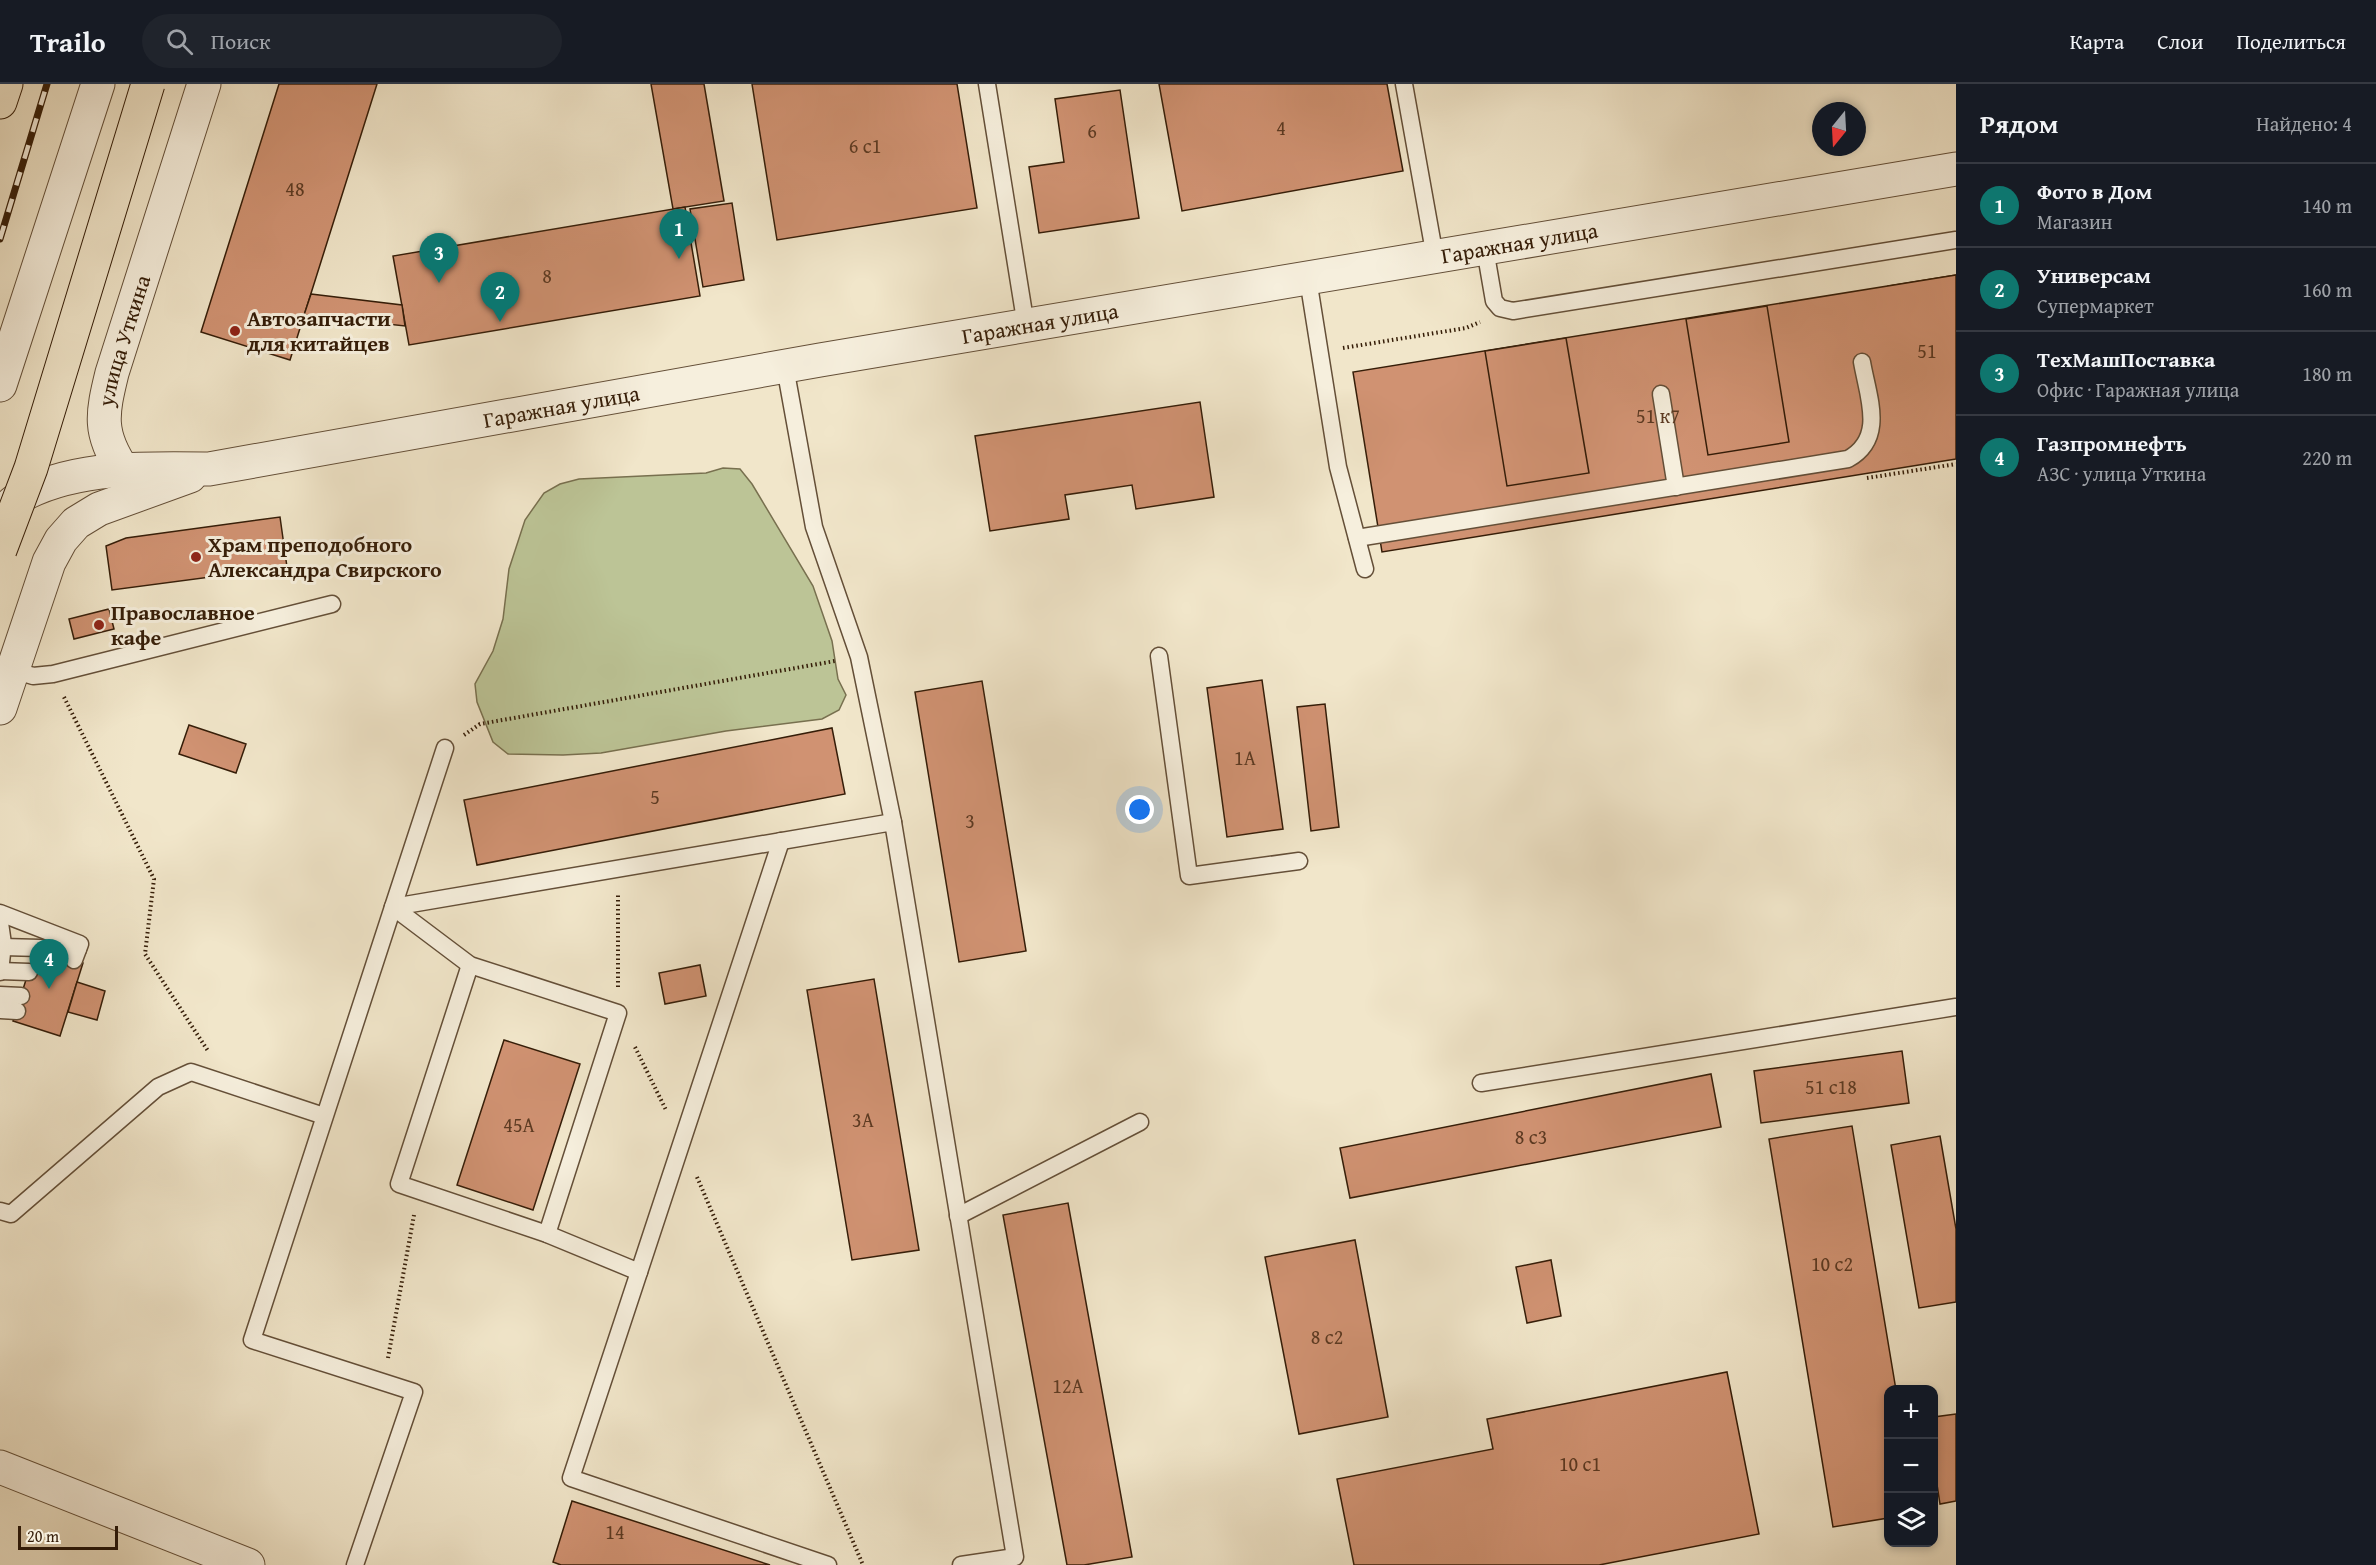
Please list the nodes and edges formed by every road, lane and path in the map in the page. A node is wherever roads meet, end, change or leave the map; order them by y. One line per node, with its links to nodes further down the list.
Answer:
1 (6, 84): 7 (main road)
2 (98, 84): 18 (street)
3 (148, 84): 25 (main road, bridge)
4 (204, 84): 21 (street, улица Уткина)
5 (987, 84): 14 (lane)
6 (1404, 84): 11 (lane)
7 (0, 102)
8 (1956, 169): 10 (street, Гаражная улица)
9 (1956, 240): 13 (lane)
10 (1485, 249): 11 (street, Гаражная улица); 13 (lane)
11 (1435, 257): 12 (street, Гаражная улица)
12 (1308, 279): 14 (street, Гаражная улица); 15 (lane)
13 (1500, 308): 15 (path)
14 (1026, 326): 17 (street, Гаражная улица)
15 (1320, 351): 24 (lane)
16 (1862, 362): 22 (lane)
17 (785, 366): 20 (street, Гаражная улица); 29 (lane)
18 (0, 385)
19 (1661, 394): 22 (lane)
20 (209, 469): 21 (street, Гаражная улица); 30 (street)
21 (123, 470): 23 (street)
22 (1676, 487): 24 (lane)
23 (0, 513)
24 (1357, 538): 26 (lane)
25 (0, 550)
26 (1365, 569)
27 (332, 604): 31 (lane)
28 (1159, 656): 36 (lane)
29 (859, 657): 33 (path); 34 (lane)
30 (13, 670): 31 (lane); 32 (street)
31 (52, 674): 50 (path)
32 (0, 708)
33 (445, 748): 38 (lane)
34 (893, 822): 35 (lane); 56 (lane)
35 (781, 841): 37 (lane); 53 (lane)
36 (1299, 861)
37 (619, 869): 38 (lane); 48 (path)
38 (393, 907): 42 (lane); 51 (lane)
39 (0, 913): 41 (lane)
40 (0, 923): 41 (lane)
41 (3, 947): 43 (lane)
42 (470, 965): 48 (lane); 54 (lane)
43 (0, 971): 44 (lane)
44 (28, 972)
45 (0, 995): 46 (lane)
46 (13, 1006)
47 (1956, 1006): 49 (lane)
48 (618, 1013): 53 (path); 57 (lane)
49 (1481, 1083)
50 (225, 1084): 51 (lane); 55 (lane)
51 (324, 1116): 59 (lane)
52 (1140, 1122): 56 (lane)
53 (682, 1141): 58 (lane); 64 (path)
54 (419, 1191): 57 (lane); 59 (path)
55 (0, 1211)
56 (958, 1216): 65 (lane)
57 (548, 1234): 58 (lane)
58 (639, 1272): 63 (lane)
59 (383, 1382): 62 (lane)
60 (0, 1467): 61 (street)
61 (248, 1565)
62 (355, 1565)
63 (828, 1565)
64 (863, 1565)
65 (961, 1565)

